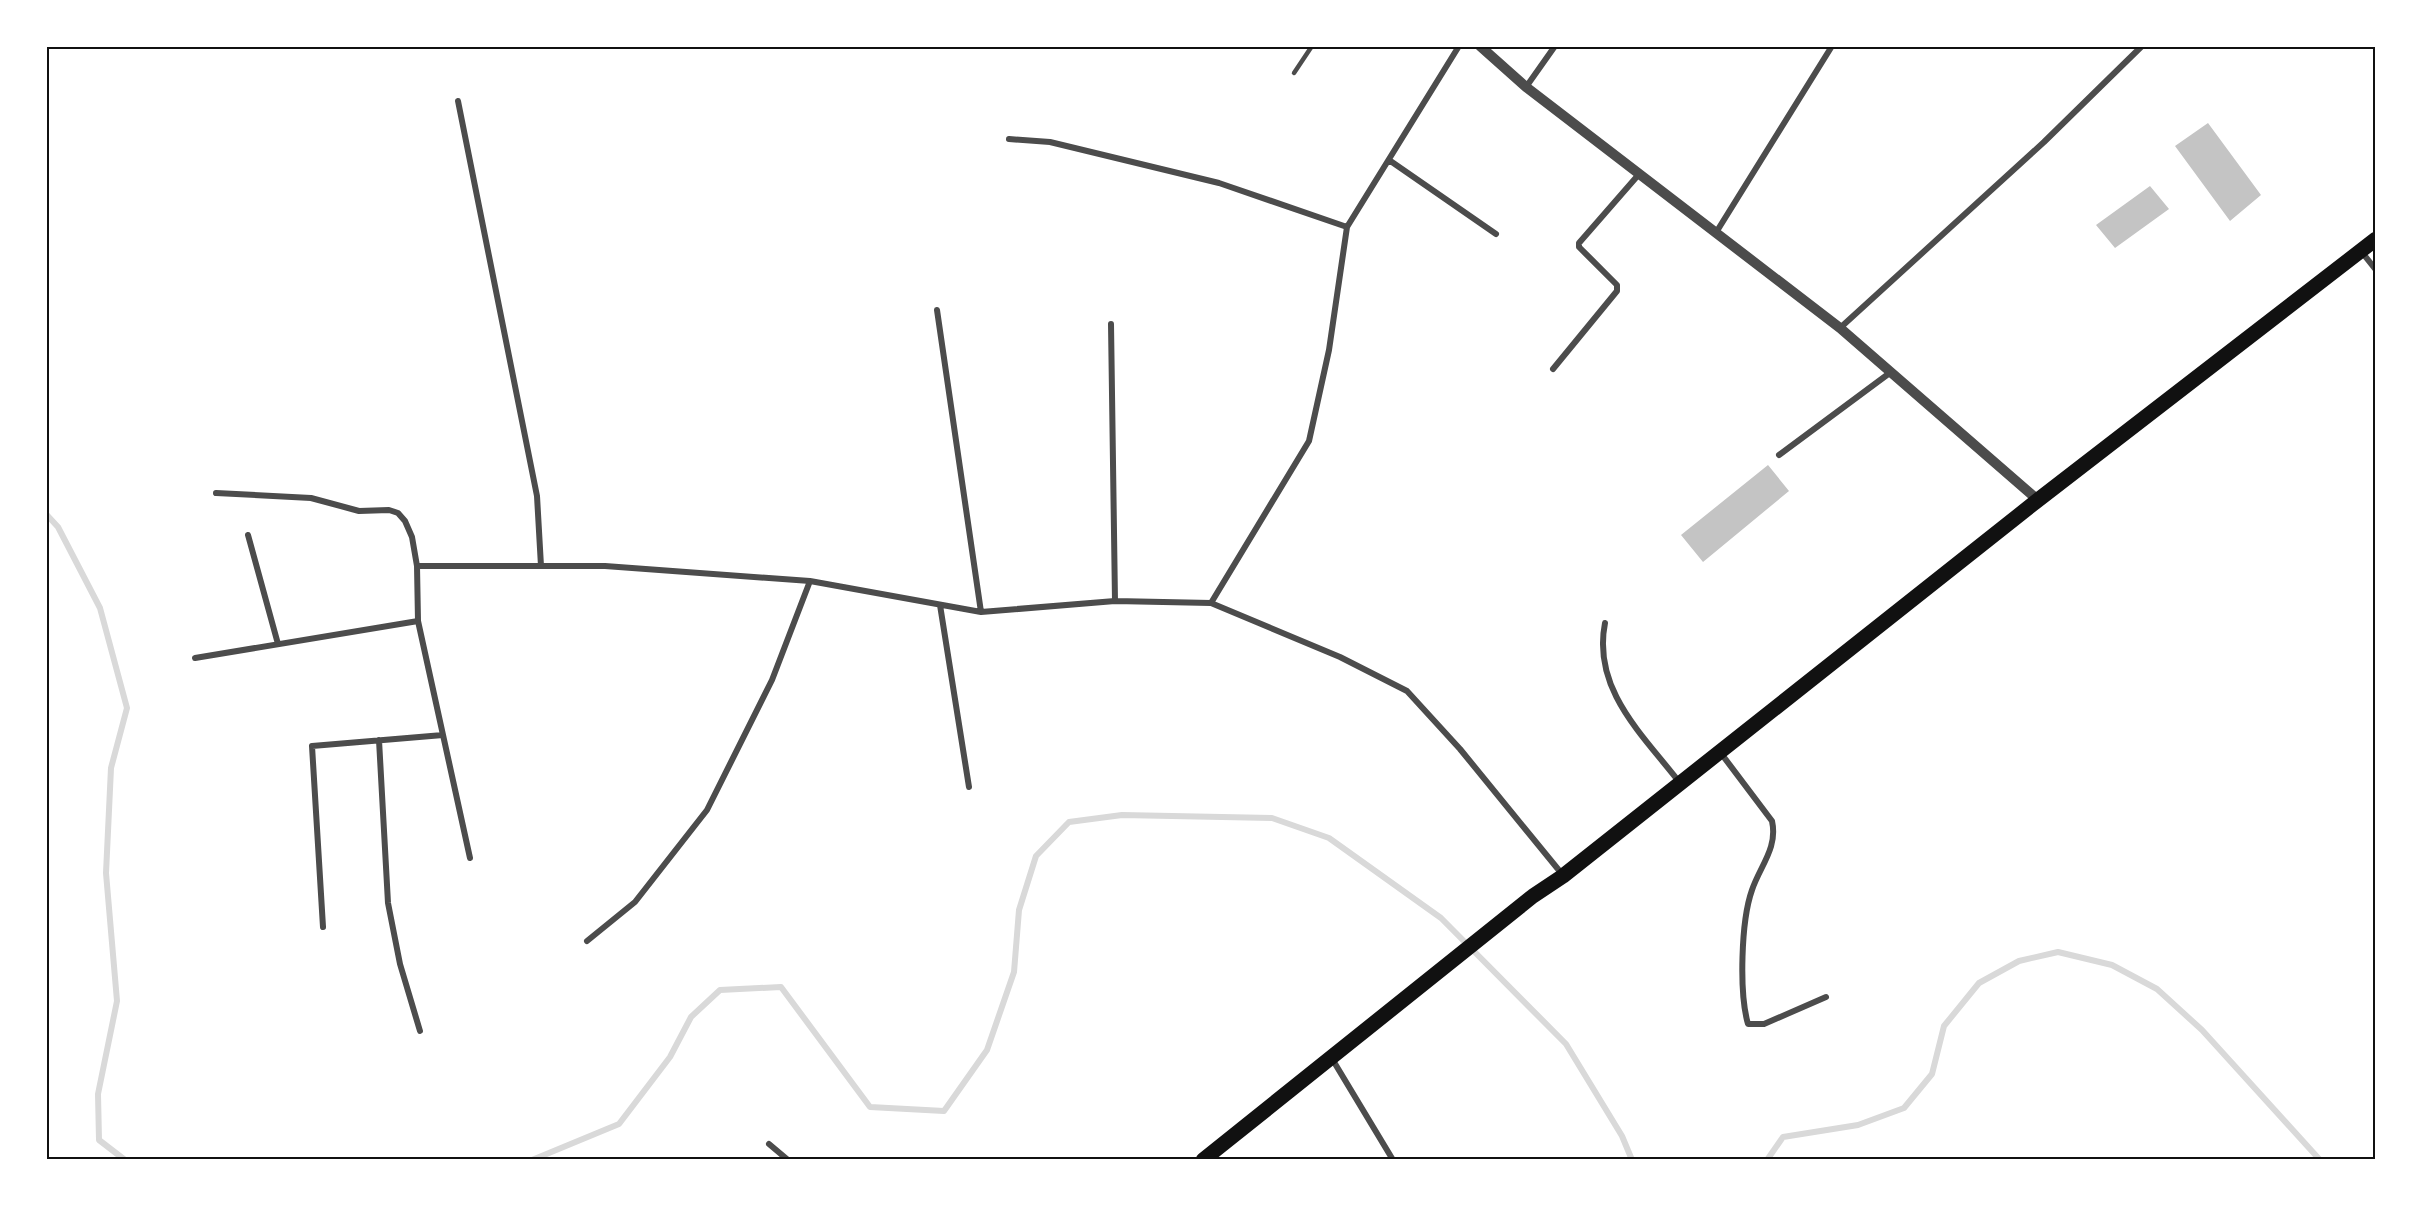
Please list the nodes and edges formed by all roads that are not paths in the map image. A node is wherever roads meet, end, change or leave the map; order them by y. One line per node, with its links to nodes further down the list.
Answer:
1 (1312, 46): 7 (lane)
2 (1460, 46): 11 (street)
3 (1480, 46): 8 (street)
4 (1555, 46): 8 (street)
5 (1830, 47): 14 (street)
6 (2138, 48): 21 (street)
7 (1294, 73)
8 (1526, 87): 12 (street)
9 (458, 101): 29 (street)
10 (1009, 139): 13 (street)
11 (1389, 160): 13 (street); 15 (street)
12 (1640, 173): 14 (street); 22 (street)
13 (1347, 227): 32 (street)
14 (1718, 231): 21 (street)
15 (1496, 234)
16 (2376, 238): 17 (main road)
17 (2361, 250): 18 (street); 26 (main road)
18 (2376, 270)
19 (937, 309): 34 (street)
20 (1111, 324): 31 (street)
21 (1840, 328): 23 (street)
22 (1553, 369)
23 (1891, 372): 24 (street); 26 (street)
24 (1779, 454)
25 (216, 493): 28 (street)
26 (2038, 500): 41 (main road)
27 (248, 535): 37 (street)
28 (417, 566): 29 (street); 35 (street)
29 (541, 566): 30 (street)
30 (810, 581): 33 (street); 47 (street)
31 (1115, 601): 32 (street); 34 (street)
32 (1211, 603): 45 (street)
33 (940, 605): 34 (street); 43 (street)
34 (981, 612)
35 (418, 621): 37 (street); 39 (street)
36 (1605, 623): 42 (street)
37 (278, 644): 38 (street)
38 (195, 658)
39 (443, 735): 40 (street); 44 (street)
40 (379, 740): 46 (street); 49 (street)
41 (1720, 751): 42 (main road); 48 (street)
42 (1680, 783): 45 (main road)
43 (969, 787)
44 (471, 858)
45 (1563, 876): 50 (main road)
46 (323, 927)
47 (587, 941)
48 (1826, 997)
49 (420, 1031)
50 (1330, 1057): 53 (main road); 54 (street)
51 (769, 1144): 52 (street)
52 (788, 1160)
53 (1203, 1160)
54 (1393, 1160)

